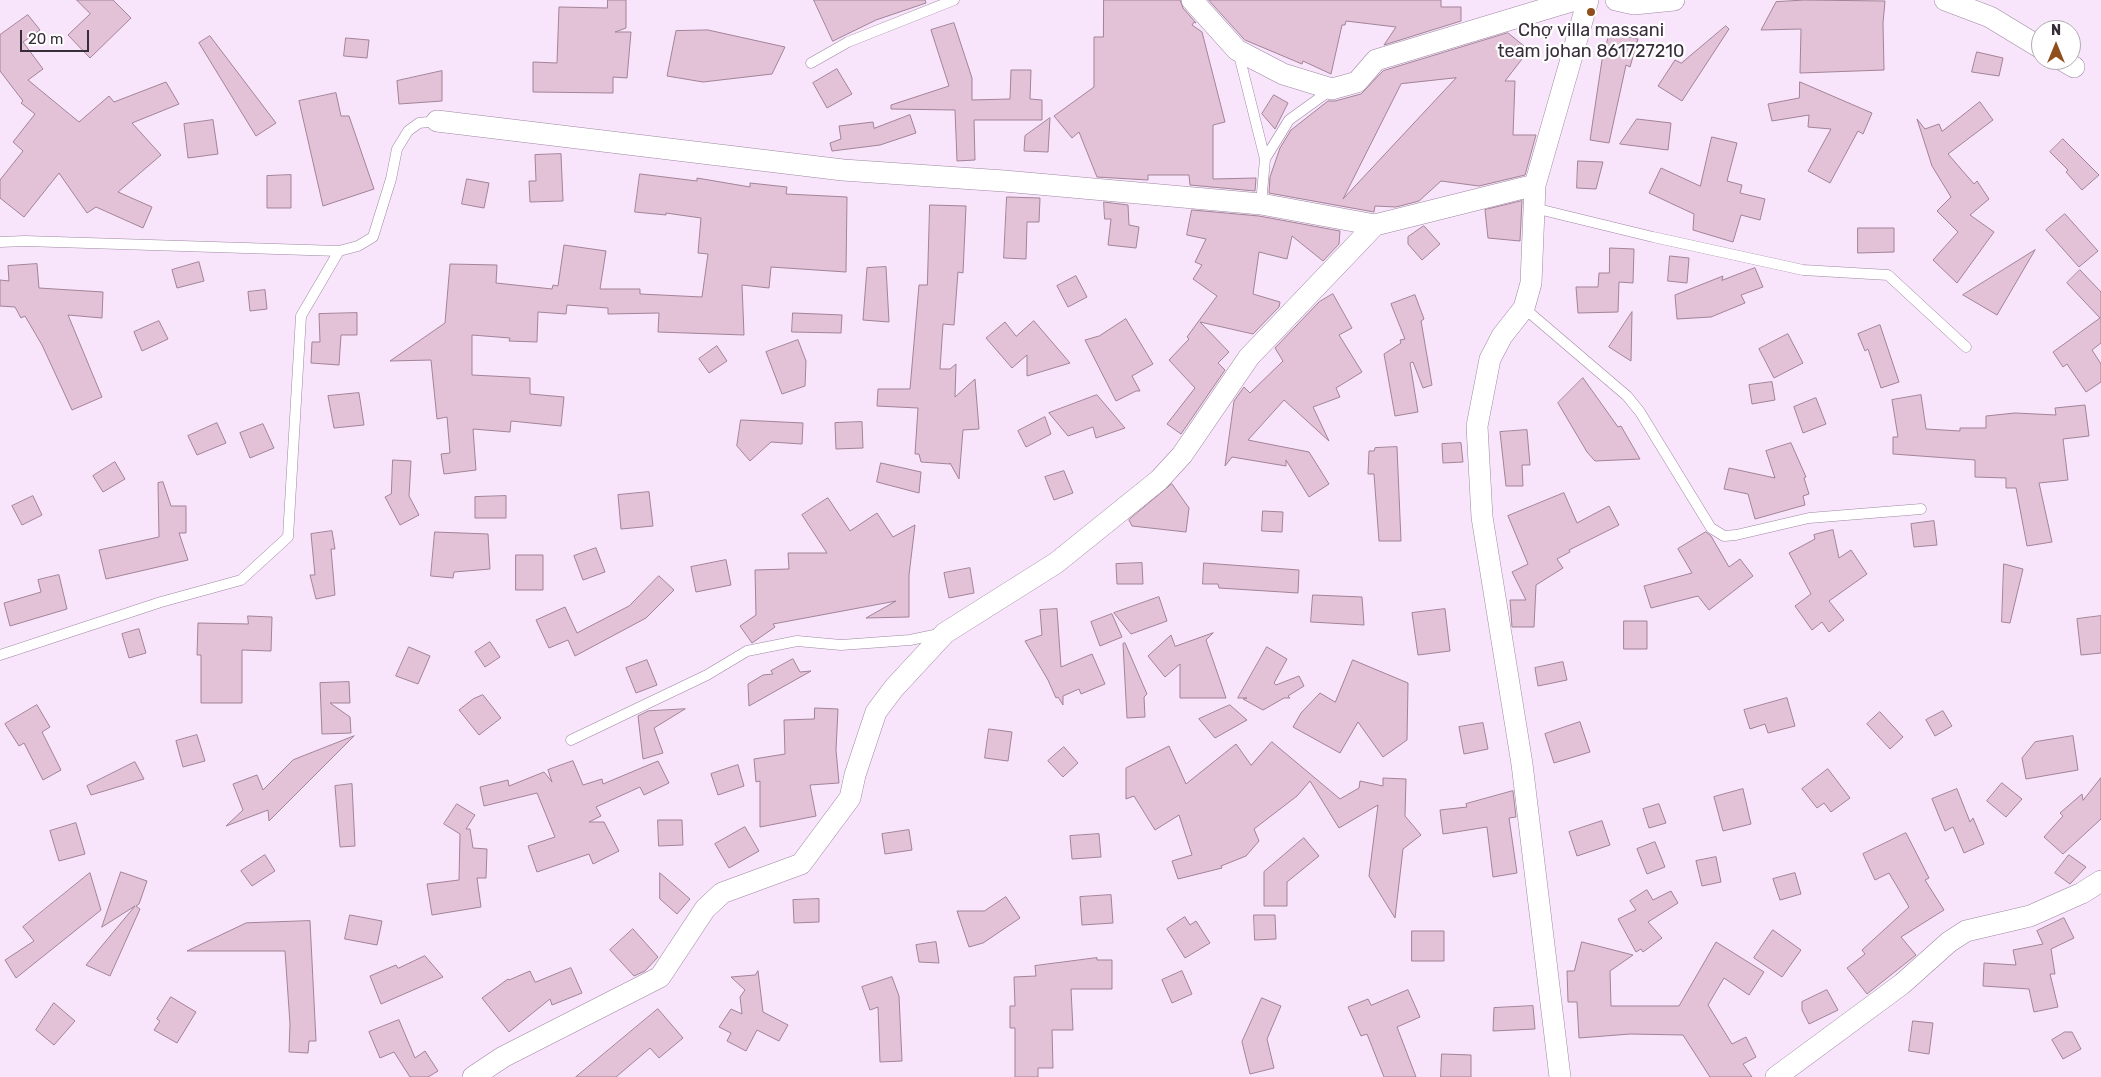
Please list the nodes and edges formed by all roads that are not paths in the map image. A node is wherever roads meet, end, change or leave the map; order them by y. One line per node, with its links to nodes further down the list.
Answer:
1 (954, 0): 10 (lane)
2 (1192, 0): 9 (street)
3 (1575, 0): 11 (street)
4 (1588, 0): 14 (street)
5 (1616, 0): 6 (street)
6 (1674, 0)
7 (1945, 0): 8 (street)
8 (2031, 42)
9 (1237, 50): 11 (street); 13 (lane)
10 (811, 63)
11 (1332, 89): 13 (lane)
12 (437, 121): 15 (street); 19 (lane)
13 (1265, 159): 15 (lane)
14 (1535, 185): 16 (street); 17 (street)
15 (1261, 204): 17 (street)
16 (1534, 208): 20 (street); 21 (lane)
17 (1375, 225): 23 (street)
18 (0, 242): 19 (lane)
19 (339, 251): 24 (lane)
20 (1524, 308): 22 (lane); 28 (street)
21 (1966, 347)
22 (1921, 509)
23 (945, 633): 25 (lane); 27 (street)
24 (0, 655)
25 (571, 740)
26 (2101, 881): 29 (street)
27 (473, 1077)
28 (1560, 1077)
29 (1776, 1077)

